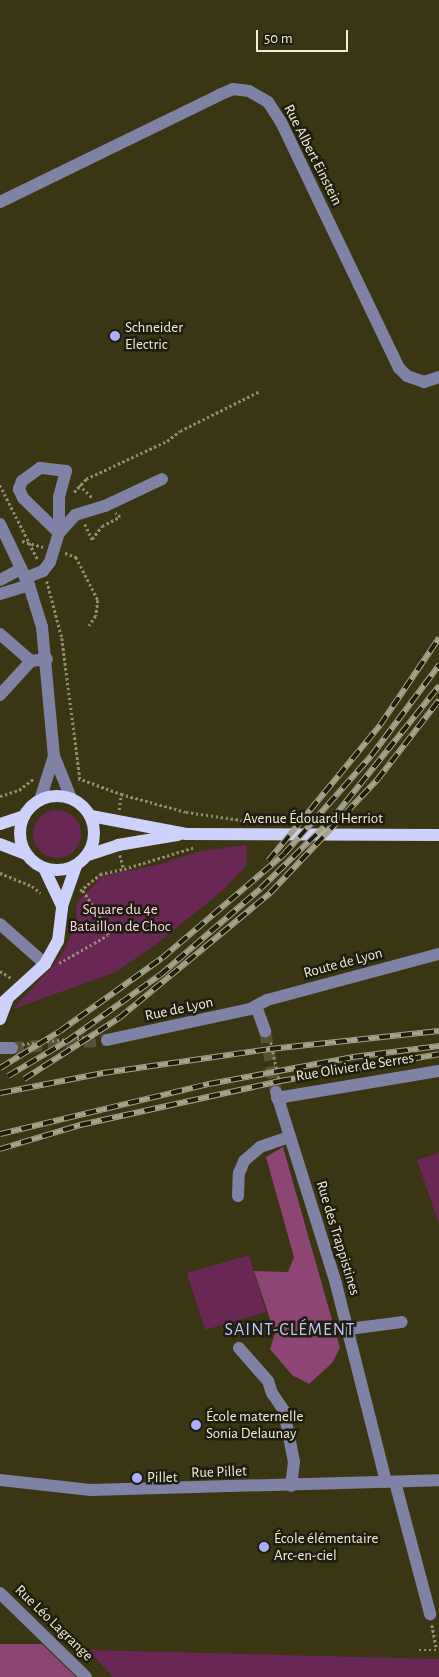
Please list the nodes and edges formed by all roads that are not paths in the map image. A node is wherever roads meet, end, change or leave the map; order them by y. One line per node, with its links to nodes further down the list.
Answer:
1 (0, 202): 2 (street, Rue Albert Einstein)
2 (439, 376)
3 (162, 479): 5 (street)
4 (0, 524): 6 (street)
5 (59, 533): 5 (street); 6 (street)
6 (25, 578): 7 (street); 8 (street); 10 (street)
7 (0, 580)
8 (0, 594)
9 (0, 634): 11 (street)
10 (48, 659): 11 (street); 13 (street)
11 (31, 661): 12 (street)
12 (0, 695)
13 (54, 756): 14 (street); 15 (street)
14 (70, 798): 15 (main road); 17 (main road)
15 (40, 800): 16 (main road)
16 (24, 816): 18 (main road); 22 (main road)
17 (91, 816): 19 (main road, Avenue Édouard Herriot); 23 (main road)
18 (0, 824)
19 (186, 834): 20 (main road, Avenue Édouard Herriot); 23 (main road, Avenue Édouard Herriot)
20 (439, 835)
21 (0, 844): 22 (main road)
22 (26, 854): 25 (main road)
23 (88, 855): 24 (main road)
24 (76, 866): 25 (main road); 26 (main road)
25 (44, 868): 26 (main road)
26 (59, 900): 29 (main road)
27 (0, 924): 29 (street)
28 (439, 954): 32 (street, Route de Lyon)
29 (45, 964): 30 (main road)
30 (9, 995): 31 (main road); 33 (main road)
31 (0, 1004)
32 (256, 1006): 34 (street); 35 (street, Rue de Lyon)
33 (0, 1018)
34 (264, 1031)
35 (107, 1040)
36 (439, 1070): 37 (street, Rue Olivier de Serres)
37 (276, 1095): 38 (street, Rue des Trappistines)
38 (289, 1137): 39 (street); 41 (street, Rue des Trappistines)
39 (238, 1196)
40 (402, 1322): 41 (street)
41 (349, 1329): 45 (street, Rue des Trappistines)
42 (239, 1348): 46 (street)
43 (0, 1480): 46 (street, Rue Pillet)
44 (439, 1480): 45 (street, Rue Pillet)
45 (390, 1482): 46 (street, Rue Pillet); 48 (street, Rue des Trappistines)
46 (292, 1486)
47 (0, 1593): 49 (street, Rue Léo Lagrange)
48 (430, 1614)
49 (86, 1677)

